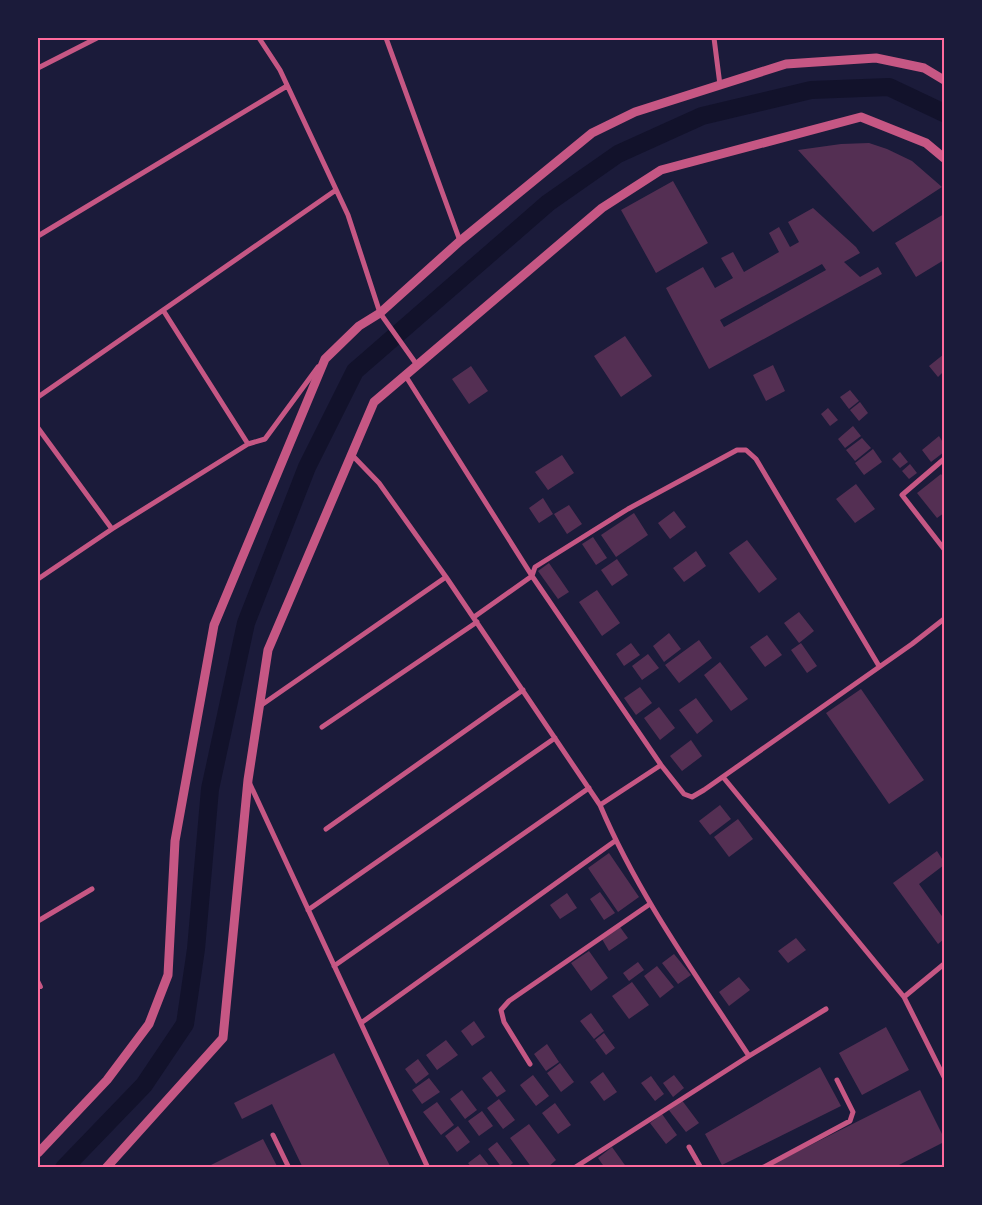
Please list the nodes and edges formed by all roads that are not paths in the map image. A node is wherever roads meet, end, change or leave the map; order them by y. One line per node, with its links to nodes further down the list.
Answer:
1 (97, 38): 5 (street)
2 (259, 38): 8 (street)
3 (386, 38): 12 (street)
4 (714, 38): 7 (street)
5 (38, 68)
6 (944, 80): 7 (street)
7 (720, 85): 12 (street)
8 (287, 86): 10 (street); 11 (street)
9 (944, 158): 16 (street)
10 (336, 190): 13 (street); 14 (street)
11 (38, 236)
12 (460, 241): 14 (street)
13 (162, 310): 18 (street); 20 (street)
14 (381, 315): 15 (street); 16 (street)
15 (325, 359): 20 (street); 59 (street)
16 (416, 364): 17 (street)
17 (405, 375): 21 (street); 25 (street)
18 (38, 397)
19 (38, 428): 23 (street)
20 (248, 444): 23 (street)
21 (352, 455): 26 (street); 32 (street)
22 (944, 459): 24 (street)
23 (112, 529): 27 (street)
24 (944, 548)
25 (532, 576): 28 (street); 30 (street); 35 (street)
26 (446, 577): 28 (street); 32 (street)
27 (38, 579)
28 (475, 619): 31 (street); 33 (street)
29 (944, 619): 30 (street)
30 (879, 666): 36 (street)
31 (523, 690): 34 (street); 40 (street)
32 (259, 706): 37 (street)
33 (322, 727)
34 (555, 738): 38 (street); 44 (street)
35 (661, 765): 36 (street); 39 (street)
36 (723, 777): 50 (street)
37 (248, 780): 44 (street); 60 (street)
38 (589, 788): 39 (street); 47 (street)
39 (600, 805): 41 (street)
40 (326, 829)
41 (615, 841): 43 (street); 52 (street)
42 (92, 889): 45 (street)
43 (650, 904): 53 (street); 54 (street)
44 (308, 910): 47 (street)
45 (38, 921)
46 (944, 964): 50 (street)
47 (334, 966): 52 (street)
48 (38, 981): 49 (lane)
49 (41, 987)
50 (904, 997): 55 (street)
51 (826, 1009): 53 (street)
52 (361, 1023): 62 (street)
53 (748, 1056): 63 (street)
54 (530, 1064)
55 (944, 1077)
56 (837, 1080): 65 (street)
57 (273, 1135): 61 (street)
58 (689, 1147): 64 (street)
59 (38, 1153)
60 (106, 1168)
61 (289, 1168)
62 (428, 1168)
63 (574, 1168)
64 (701, 1168)
65 (762, 1168)

